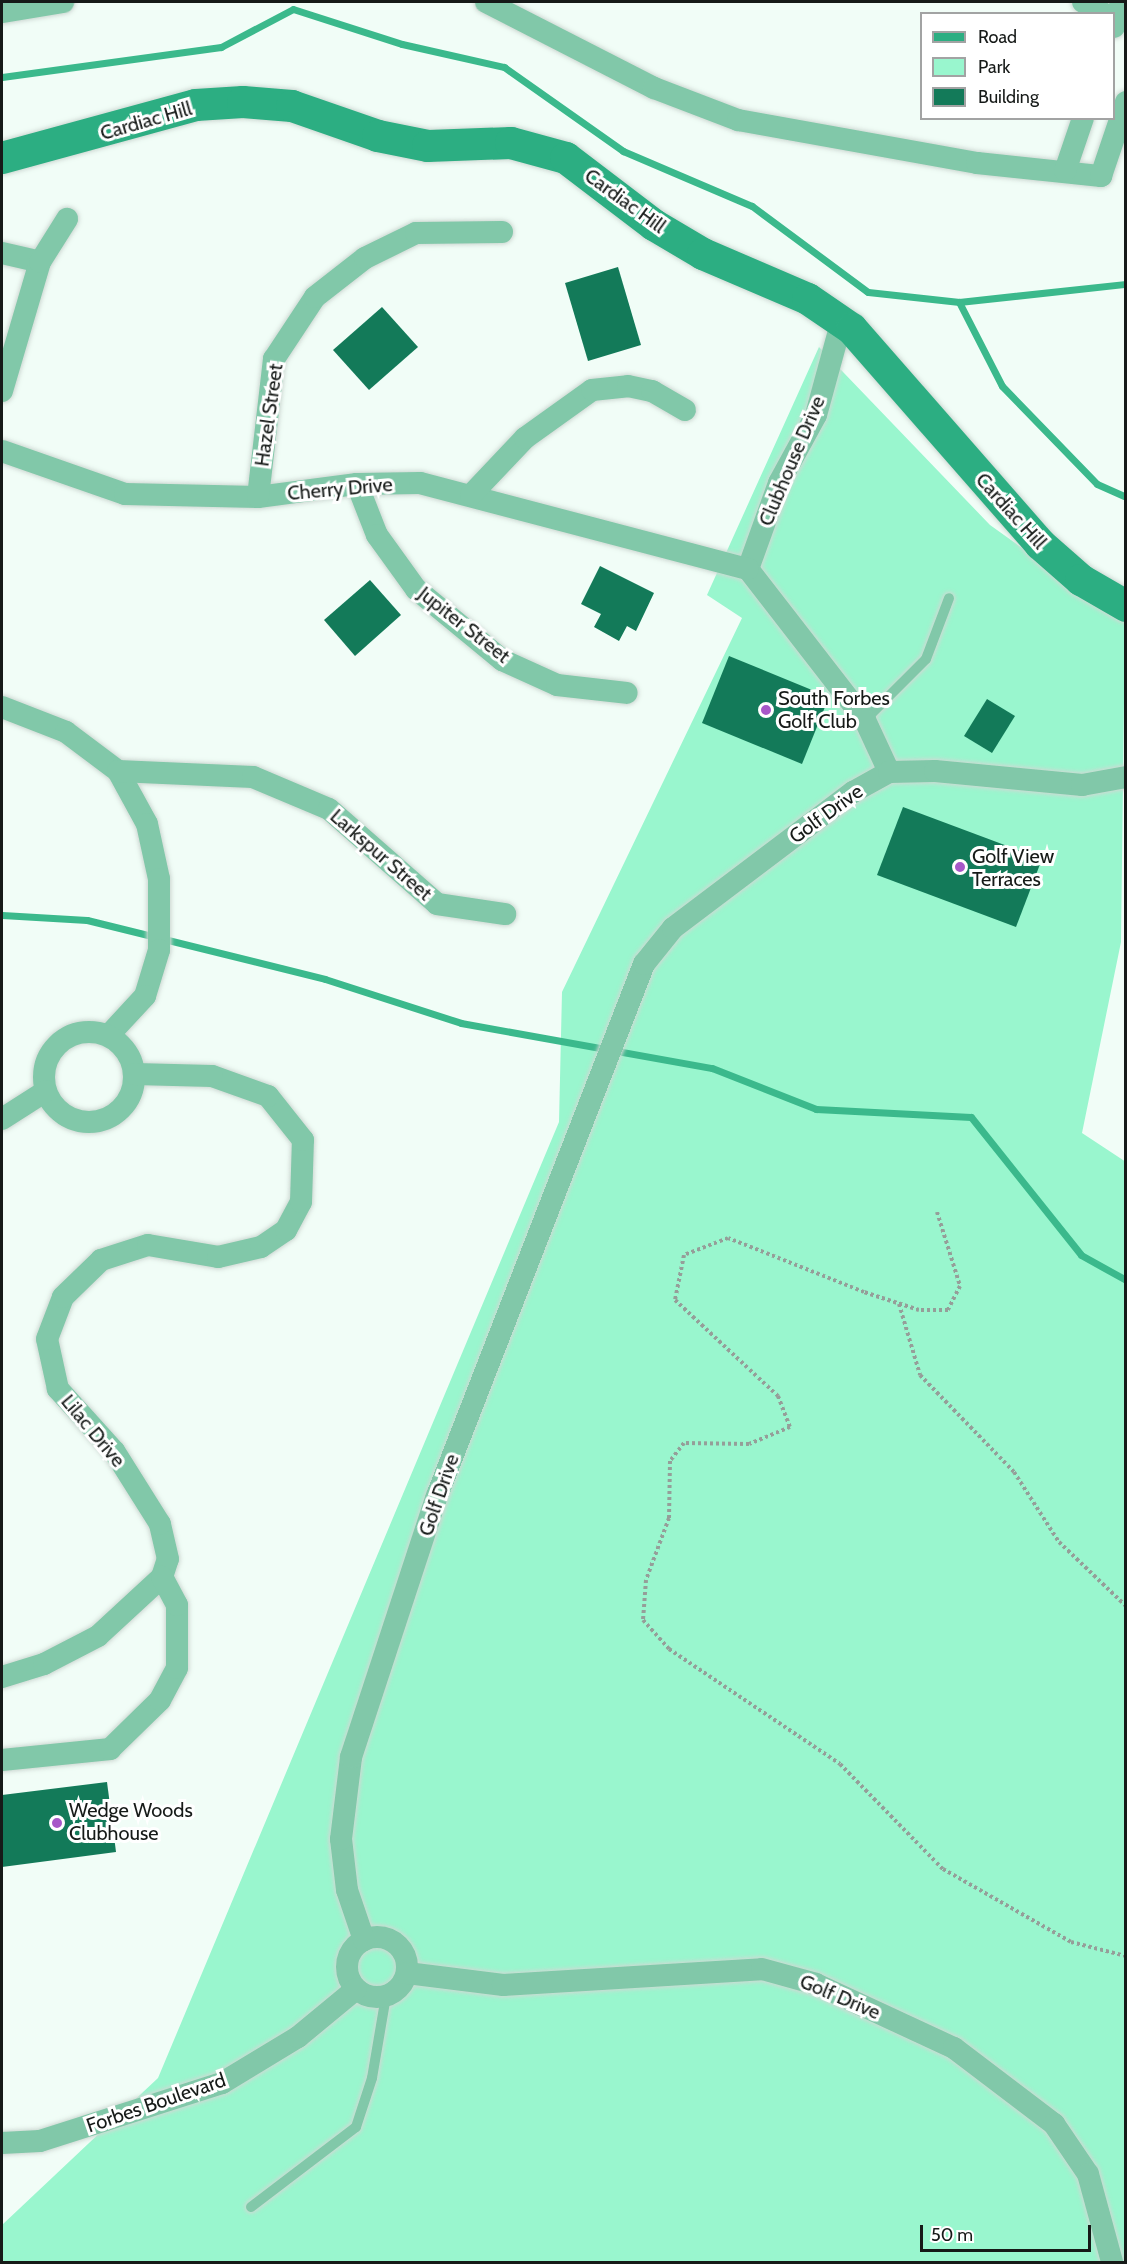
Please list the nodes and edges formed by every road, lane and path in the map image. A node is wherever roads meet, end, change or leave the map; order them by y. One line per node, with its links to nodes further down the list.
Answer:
1 (63, 2): 4 (street)
2 (486, 2): 9 (street)
3 (1083, 2): 5 (street)
4 (2, 12)
5 (1105, 12)
6 (1125, 102): 9 (street)
7 (1082, 120): 9 (street)
8 (2, 158): 14 (main road, Cardiac Hill)
9 (1065, 171)
10 (67, 219): 13 (street)
11 (502, 232): 20 (street, Hazel Street)
12 (2, 253): 13 (street)
13 (40, 262): 15 (street)
14 (842, 320): 21 (street, Clubhouse Drive); 23 (main road, Cardiac Hill)
15 (2, 391)
16 (685, 410): 19 (street)
17 (2, 451): 20 (street, Cherry Drive)
18 (357, 483): 19 (street, Cherry Drive); 20 (street, Cherry Drive); 24 (street, Jupiter Street)
19 (471, 495): 21 (street, Cherry Drive)
20 (258, 498)
21 (748, 569): 26 (street)
22 (949, 598): 26 (lane)
23 (1125, 606)
24 (627, 693)
25 (2, 707): 27 (street)
26 (865, 720): 28 (street)
27 (118, 771): 30 (street, Larkspur Street); 31 (street)
28 (889, 772): 29 (street, Golf Drive); 41 (street, Golf Drive)
29 (1125, 777)
30 (505, 914)
31 (108, 1036): 32 (street); 33 (street)
32 (135, 1074): 33 (street); 37 (street, Lilac Drive)
33 (46, 1091): 34 (street)
34 (2, 1119)
35 (937, 1212): 36 (path)
36 (898, 1304): 38 (path); 42 (path)
37 (162, 1577): 39 (street); 40 (street)
38 (1125, 1606)
39 (2, 1677)
40 (2, 1760)
41 (364, 1940): 43 (street); 44 (street)
42 (1125, 1956)
43 (407, 1973): 45 (street); 48 (street, Golf Drive)
44 (356, 1989): 45 (street); 46 (street, Forbes Boulevard)
45 (386, 1996): 47 (lane)
46 (2, 2143)
47 (251, 2207)
48 (1112, 2262)

